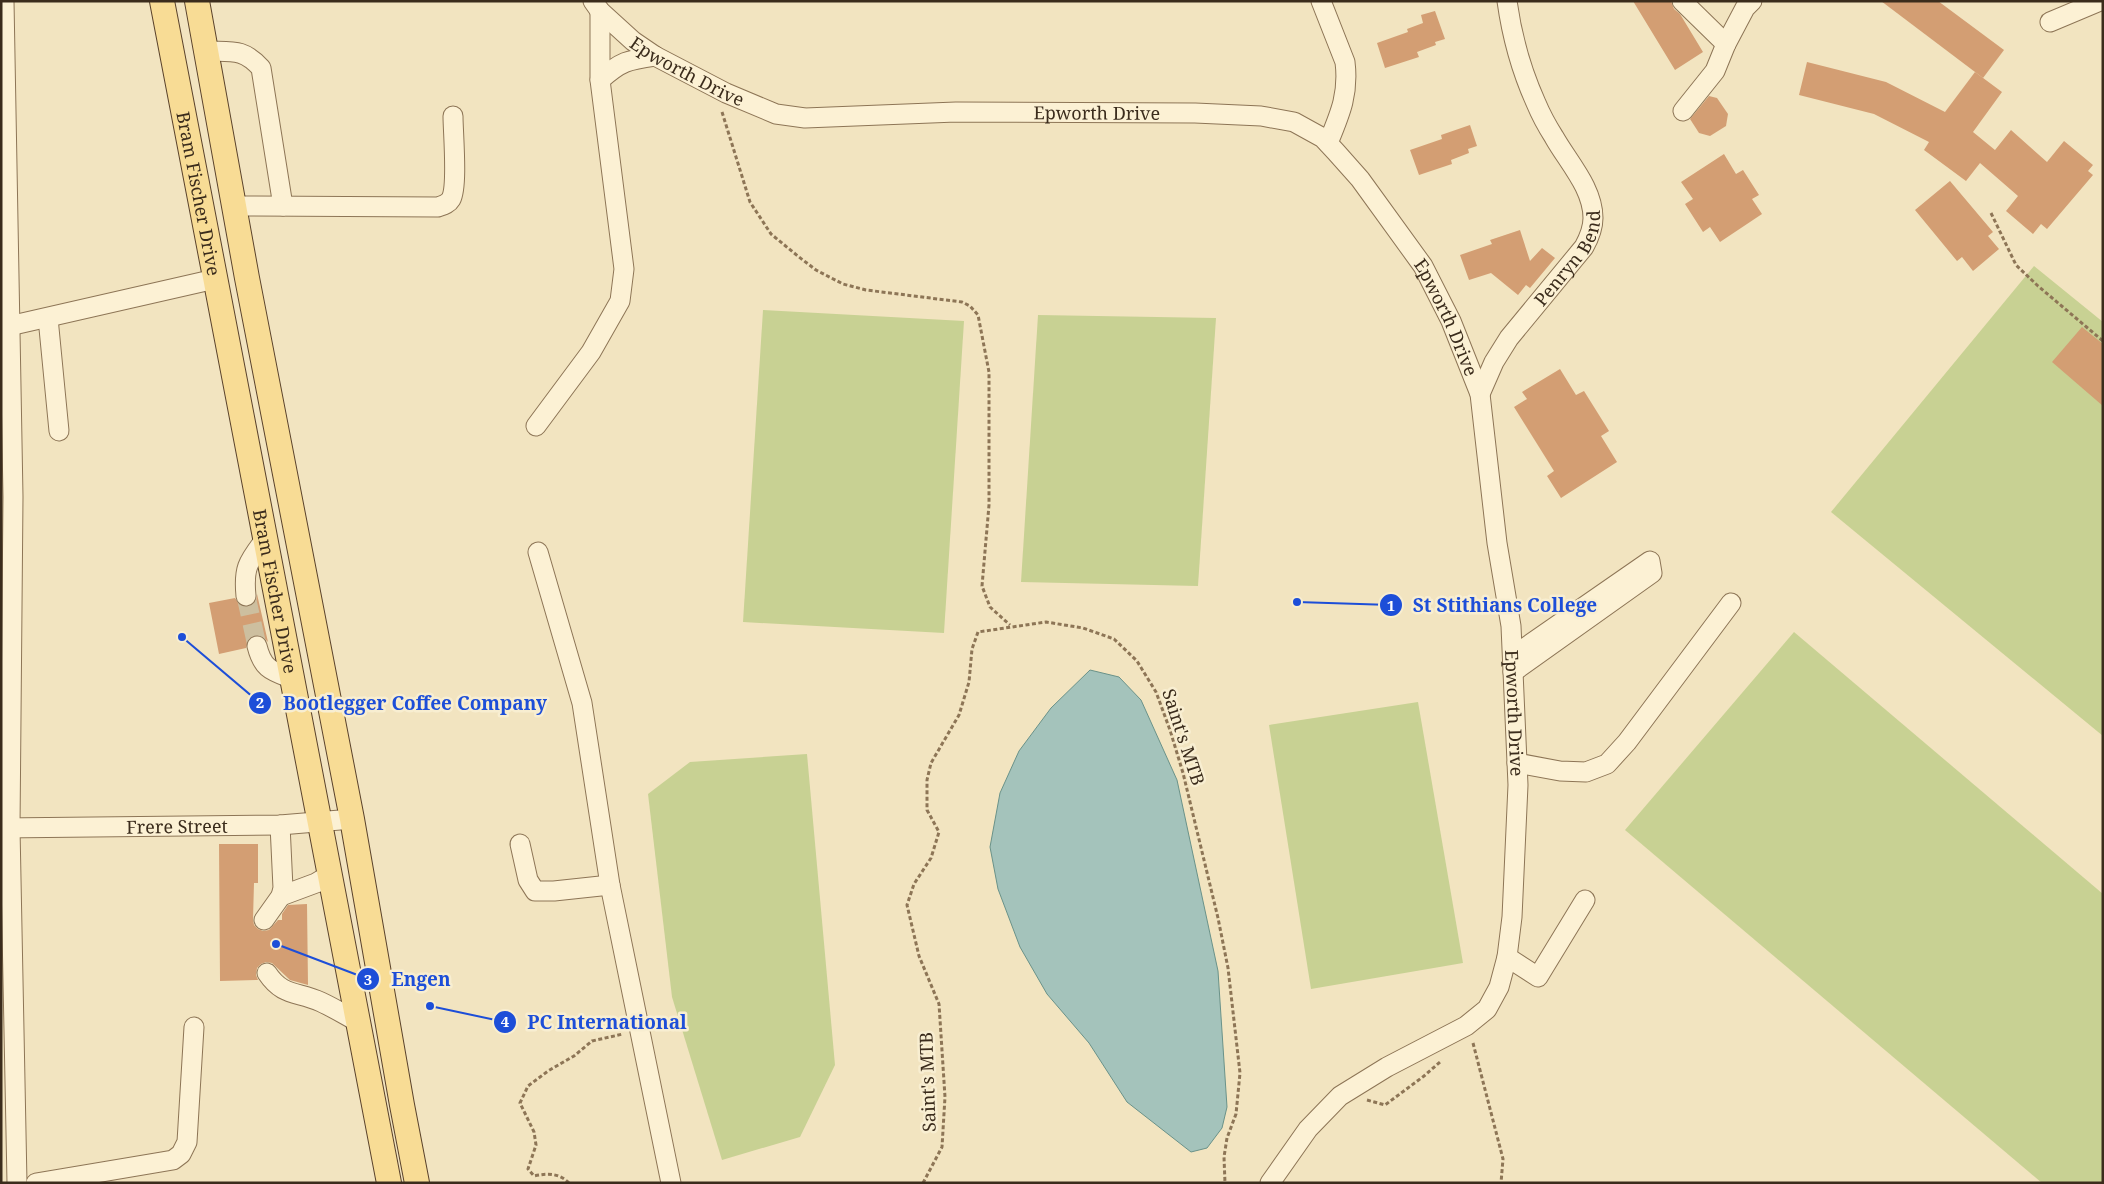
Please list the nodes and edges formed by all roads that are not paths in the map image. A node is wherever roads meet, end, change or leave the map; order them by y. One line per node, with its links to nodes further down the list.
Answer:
1 (4, 1): 16 (street)
2 (162, 1): 21 (main road, Bram Fischer Drive)
3 (197, 1): 12 (main road, Bram Fischer Drive)
4 (1321, 1): 18 (street)
5 (1507, 1): 24 (street, Penryn Bend)
6 (1682, 1): 11 (street)
7 (1752, 1): 11 (street)
8 (2100, 1): 10 (street)
9 (597, 6): 13 (street, Epworth Drive); 14 (street)
10 (2050, 22)
11 (1726, 44): 15 (street)
12 (206, 51): 19 (main road, Bram Fischer Drive); 20 (street)
13 (655, 56): 14 (street); 18 (street, Epworth Drive)
14 (600, 80): 25 (street)
15 (1683, 111)
16 (3, 116): 23 (street)
17 (453, 116): 20 (street)
18 (1328, 143): 24 (street, Epworth Drive)
19 (234, 206): 20 (street); 37 (main road, Bram Fischer Drive)
20 (282, 206)
21 (215, 279): 22 (street); 28 (main road, Bram Fischer Drive)
22 (48, 318): 23 (street); 26 (street)
23 (9, 326): 27 (street)
24 (1480, 394): 34 (street, Epworth Drive)
25 (536, 426)
26 (59, 432)
27 (7, 497): 40 (street)
28 (266, 538): 31 (street); 35 (main road, Bram Fischer Drive)
29 (538, 552): 43 (street)
30 (1651, 567): 34 (street)
31 (246, 596)
32 (1731, 603): 36 (street)
33 (257, 646): 35 (street)
34 (1513, 664): 36 (street, Epworth Drive)
35 (293, 679): 38 (main road, Bram Fischer Drive)
36 (1517, 763): 47 (street, Epworth Drive)
37 (352, 819): 38 (street, Frere Street); 55 (main road, Bram Fischer Drive)
38 (321, 822): 39 (street, Frere Street); 42 (main road, Bram Fischer Drive)
39 (280, 826): 40 (street, Frere Street); 44 (street)
40 (6, 828): 51 (street)
41 (520, 844): 43 (street)
42 (331, 874): 44 (street); 49 (main road, Bram Fischer Drive)
43 (610, 885): 56 (street)
44 (281, 896): 46 (street)
45 (1586, 900): 47 (street)
46 (264, 920)
47 (1508, 957): 57 (street, Epworth Drive)
48 (266, 973): 49 (street)
49 (360, 1023): 54 (main road, Bram Fischer Drive)
50 (194, 1027): 53 (street)
51 (8, 1036): 52 (street)
52 (17, 1183)
53 (36, 1183)
54 (389, 1183)
55 (417, 1183)
56 (671, 1183)
57 (1270, 1183)

